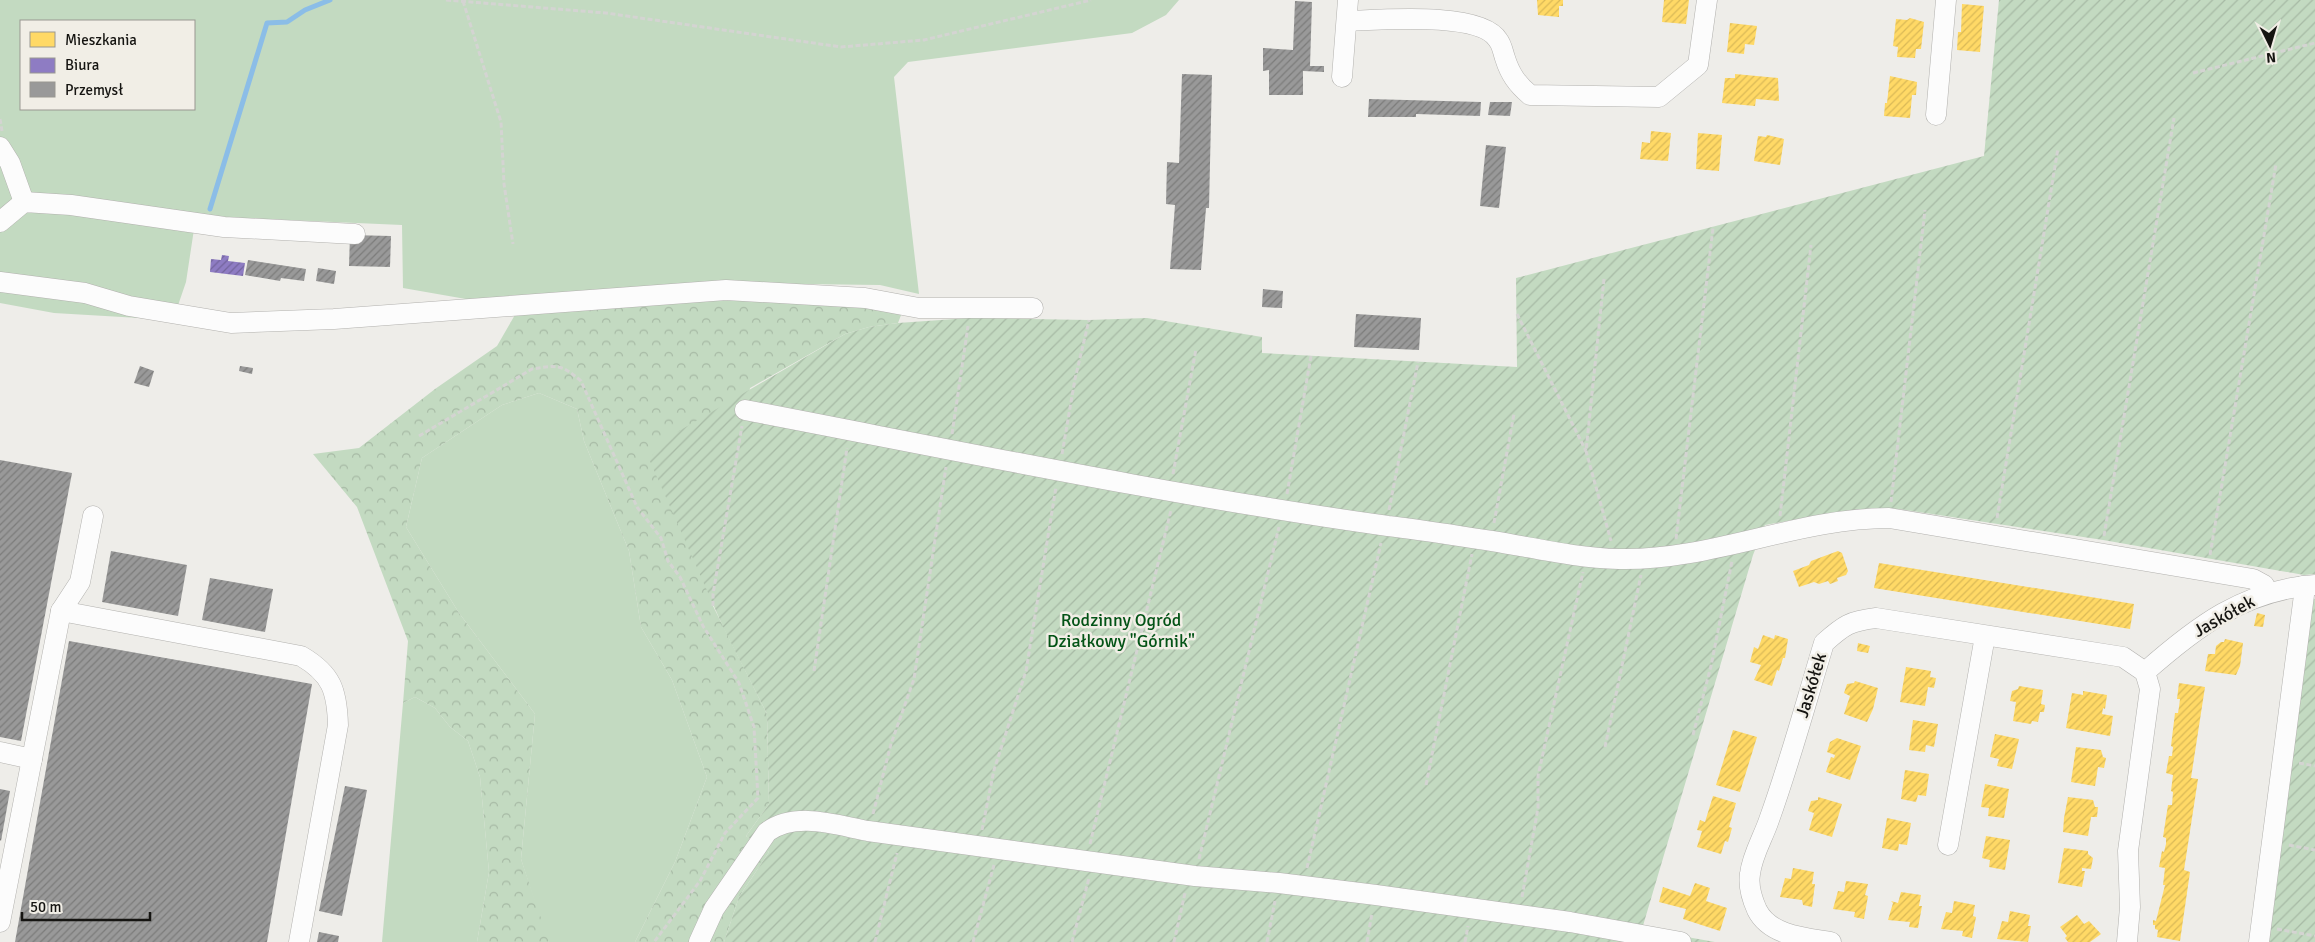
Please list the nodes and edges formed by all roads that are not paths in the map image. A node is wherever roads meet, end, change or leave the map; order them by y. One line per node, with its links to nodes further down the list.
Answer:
1 (1348, 0): 4 (street)
2 (1707, 0): 4 (street)
3 (1946, 0): 6 (street)
4 (1347, 21): 5 (street)
5 (1342, 78)
6 (1936, 115)
7 (0, 147): 8 (street)
8 (24, 202): 9 (street); 10 (street)
9 (0, 222)
10 (355, 234)
11 (0, 282): 12 (street)
12 (1033, 308)
13 (745, 410): 16 (street)
14 (93, 516): 17 (street)
15 (2309, 586): 16 (street, Jaskółek); 24 (street)
16 (2268, 593): 19 (street, Jaskółek)
17 (61, 611): 21 (street); 25 (street)
18 (1985, 636): 19 (street, Jaskółek); 22 (street); 28 (street, Jaskółek)
19 (2145, 672): 29 (street)
20 (0, 752): 21 (street)
21 (32, 758): 23 (street)
22 (1948, 845)
23 (0, 922)
24 (2261, 934)
25 (299, 942)
26 (699, 942): 27 (street)
27 (1681, 942)
28 (1831, 942)
29 (2127, 942)

